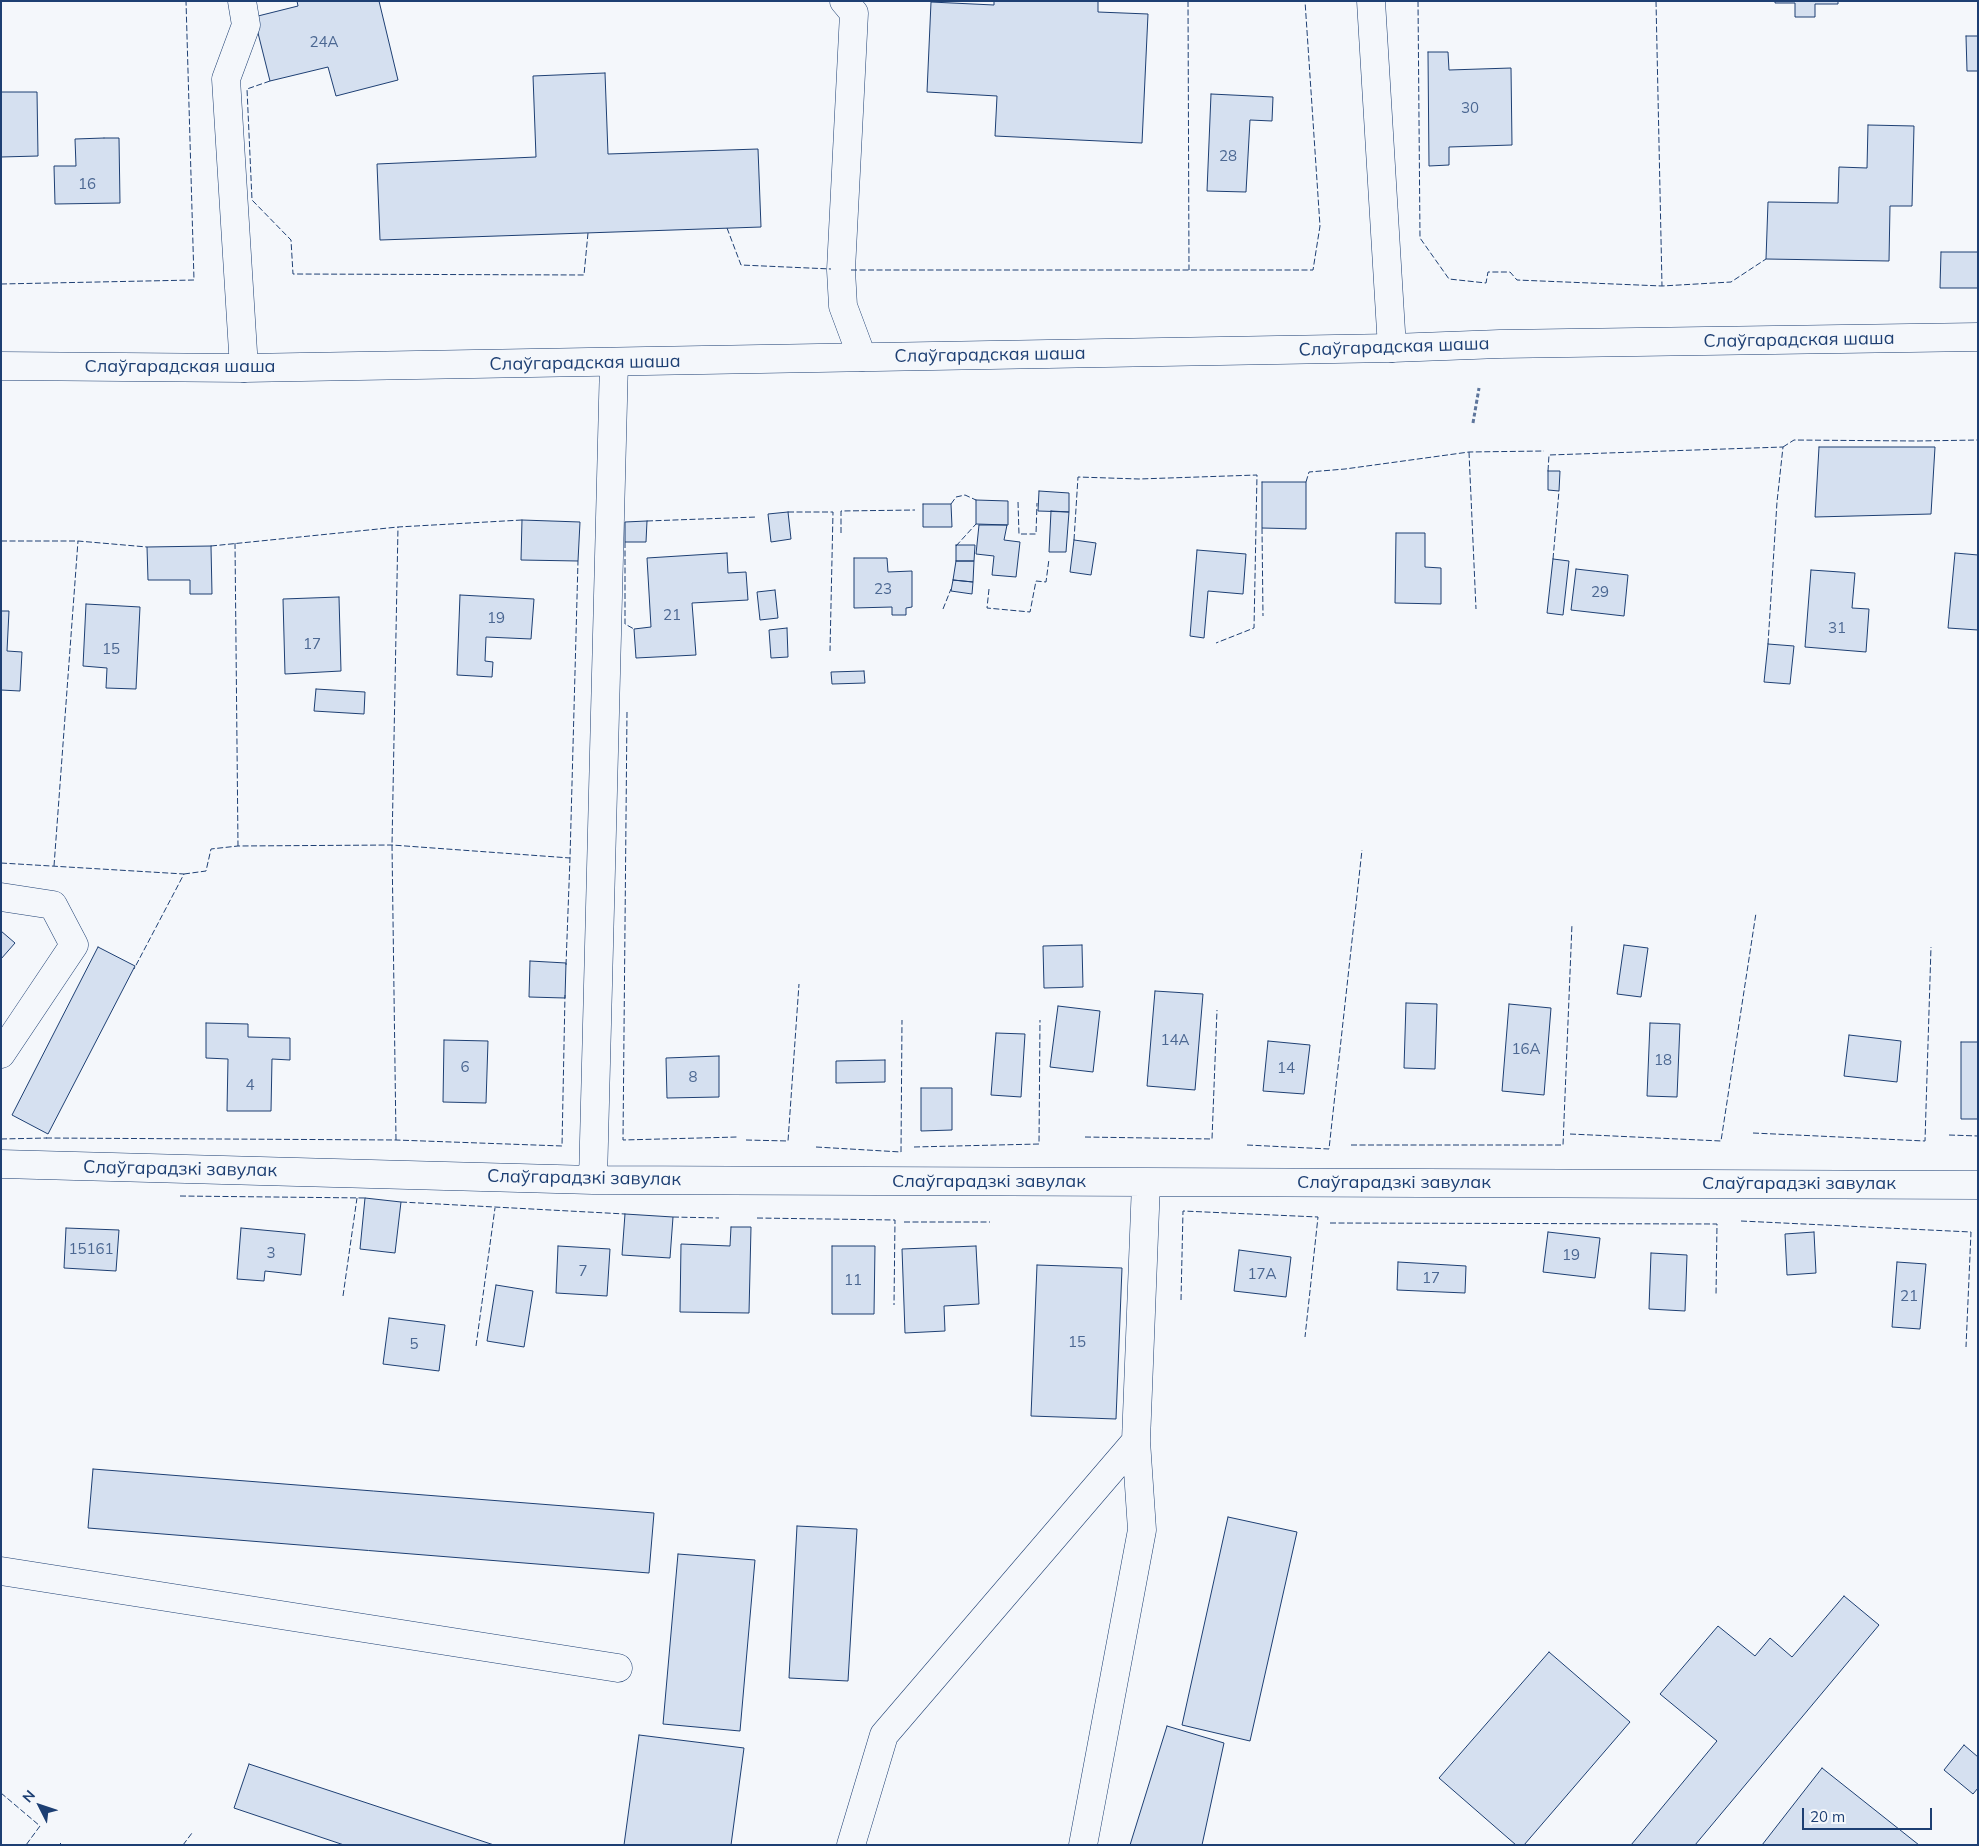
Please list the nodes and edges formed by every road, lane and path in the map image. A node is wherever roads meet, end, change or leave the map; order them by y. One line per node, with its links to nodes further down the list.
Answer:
1 (242, 1): 9 (street)
2 (844, 1): 6 (street)
3 (1370, 1): 5 (street)
4 (1978, 338): 5 (street, Слаўгарадская шаша)
5 (1392, 348): 6 (street, Слаўгарадская шаша)
6 (862, 357): 7 (street, Слаўгарадская шаша)
7 (614, 362): 9 (street, Слаўгарадская шаша); 15 (street)
8 (1, 366): 9 (street, Слаўгарадская шаша)
9 (244, 368)
10 (1479, 388): 11 (path)
11 (1473, 423)
12 (1, 897): 13 (street)
13 (1, 1054)
14 (1, 1164): 15 (street, Слаўгарадзкі завулак)
15 (593, 1180): 16 (street, Слаўгарадзкі завулак)
16 (1146, 1183): 17 (street, Слаўгарадзкі завулак); 18 (street)
17 (1978, 1185)
18 (1136, 1441): 21 (street); 22 (street)
19 (1, 1571): 20 (street)
20 (618, 1668)
21 (851, 1845)
22 (1083, 1845)

